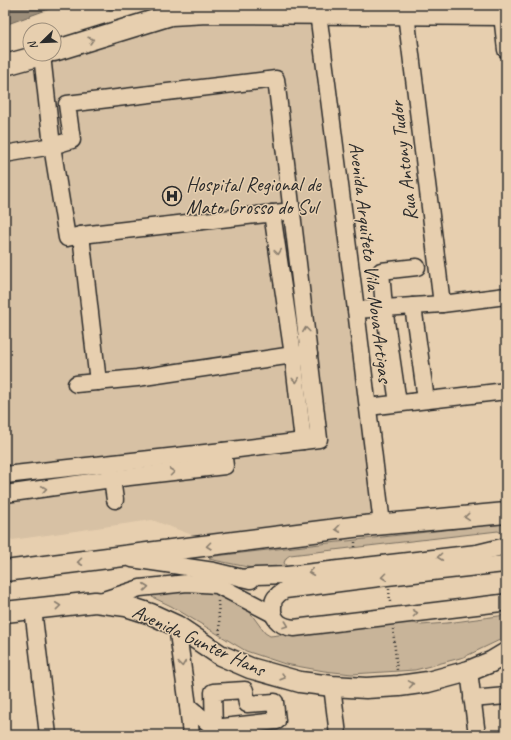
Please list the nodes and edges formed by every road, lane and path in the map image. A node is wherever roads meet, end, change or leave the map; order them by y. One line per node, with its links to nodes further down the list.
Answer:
1 (317, 10): 2 (main road); 4 (main road, one-way to 1); 19 (street, Avenida Arquiteto Vila Nova Artigas)
2 (406, 14): 3 (main road); 16 (street, Rua Antony Tudor)
3 (504, 15): 5 (street)
4 (62, 48)
5 (506, 50)
6 (22, 60): 8 (main road)
7 (47, 62): 9 (street)
8 (5, 65)
9 (52, 146): 10 (street); 11 (street); 13 (street)
10 (5, 154)
11 (292, 211): 12 (street); 20 (street, one-way to 11)
12 (272, 213): 13 (street); 21 (street, one-way to 21)
13 (81, 235): 22 (street)
14 (417, 267): 18 (street)
15 (506, 296): 16 (street)
16 (442, 304): 17 (street)
17 (413, 306): 18 (street); 25 (street)
18 (384, 308): 19 (street); 26 (street)
19 (356, 310): 27 (street, Avenida Arquiteto Vila Nova Artigas)
20 (309, 354): 21 (street); 28 (street)
21 (293, 355): 22 (street); 28 (street, one-way to 28)
22 (98, 382): 23 (street)
23 (76, 384)
24 (506, 391): 25 (street)
25 (426, 400): 26 (street)
26 (398, 403): 27 (street)
27 (368, 406): 36 (street, Avenida Arquiteto Vila Nova Artigas)
28 (303, 441): 29 (street)
29 (224, 458): 30 (street); 32 (street, one-way to 29)
30 (108, 463): 31 (street); 32 (street)
31 (6, 474): 33 (street)
32 (112, 479): 33 (street, one-way to 32); 34 (street)
33 (7, 494)
34 (115, 500)
35 (506, 513): 36 (main road, one-way to 36)
36 (382, 524): 38 (main road, one-way to 38)
37 (506, 546): 41 (street, one-way to 41)
38 (120, 557): 40 (main road, one-way to 40); 41 (street)
39 (506, 565): 43 (street, one-way to 43)
40 (5, 571)
41 (242, 578): 43 (street)
42 (388, 587): 49 (path)
43 (285, 590): 48 (street)
44 (95, 602): 46 (main road, Avenida Gunter Hans, one-way to 44); 48 (street, one-way to 48); 50 (main road, Avenida Gunter Hans)
45 (506, 602): 49 (street, one-way to 45)
46 (33, 609): 47 (main road, Avenida Gunter Hans); 61 (street)
47 (5, 612)
48 (273, 614): 49 (street, one-way to 49)
49 (392, 616): 54 (path)
50 (176, 626): 53 (main road, Avenida Gunter Hans, one-way to 53); 58 (street, one-way to 58)
51 (506, 653): 52 (main road, Avenida Gunter Hans)
52 (469, 671): 54 (main road, Avenida Gunter Hans, one-way to 52); 56 (street)
53 (332, 686): 54 (main road, Avenida Gunter Hans); 63 (street)
54 (399, 686)
55 (503, 695): 56 (street)
56 (472, 699): 64 (street)
57 (247, 704): 59 (street); 59 (street); 60 (street)
58 (188, 706): 60 (street); 62 (street)
59 (248, 724): 60 (street)
60 (214, 728)
61 (48, 735)
62 (190, 735)
63 (338, 735)
64 (477, 735)

